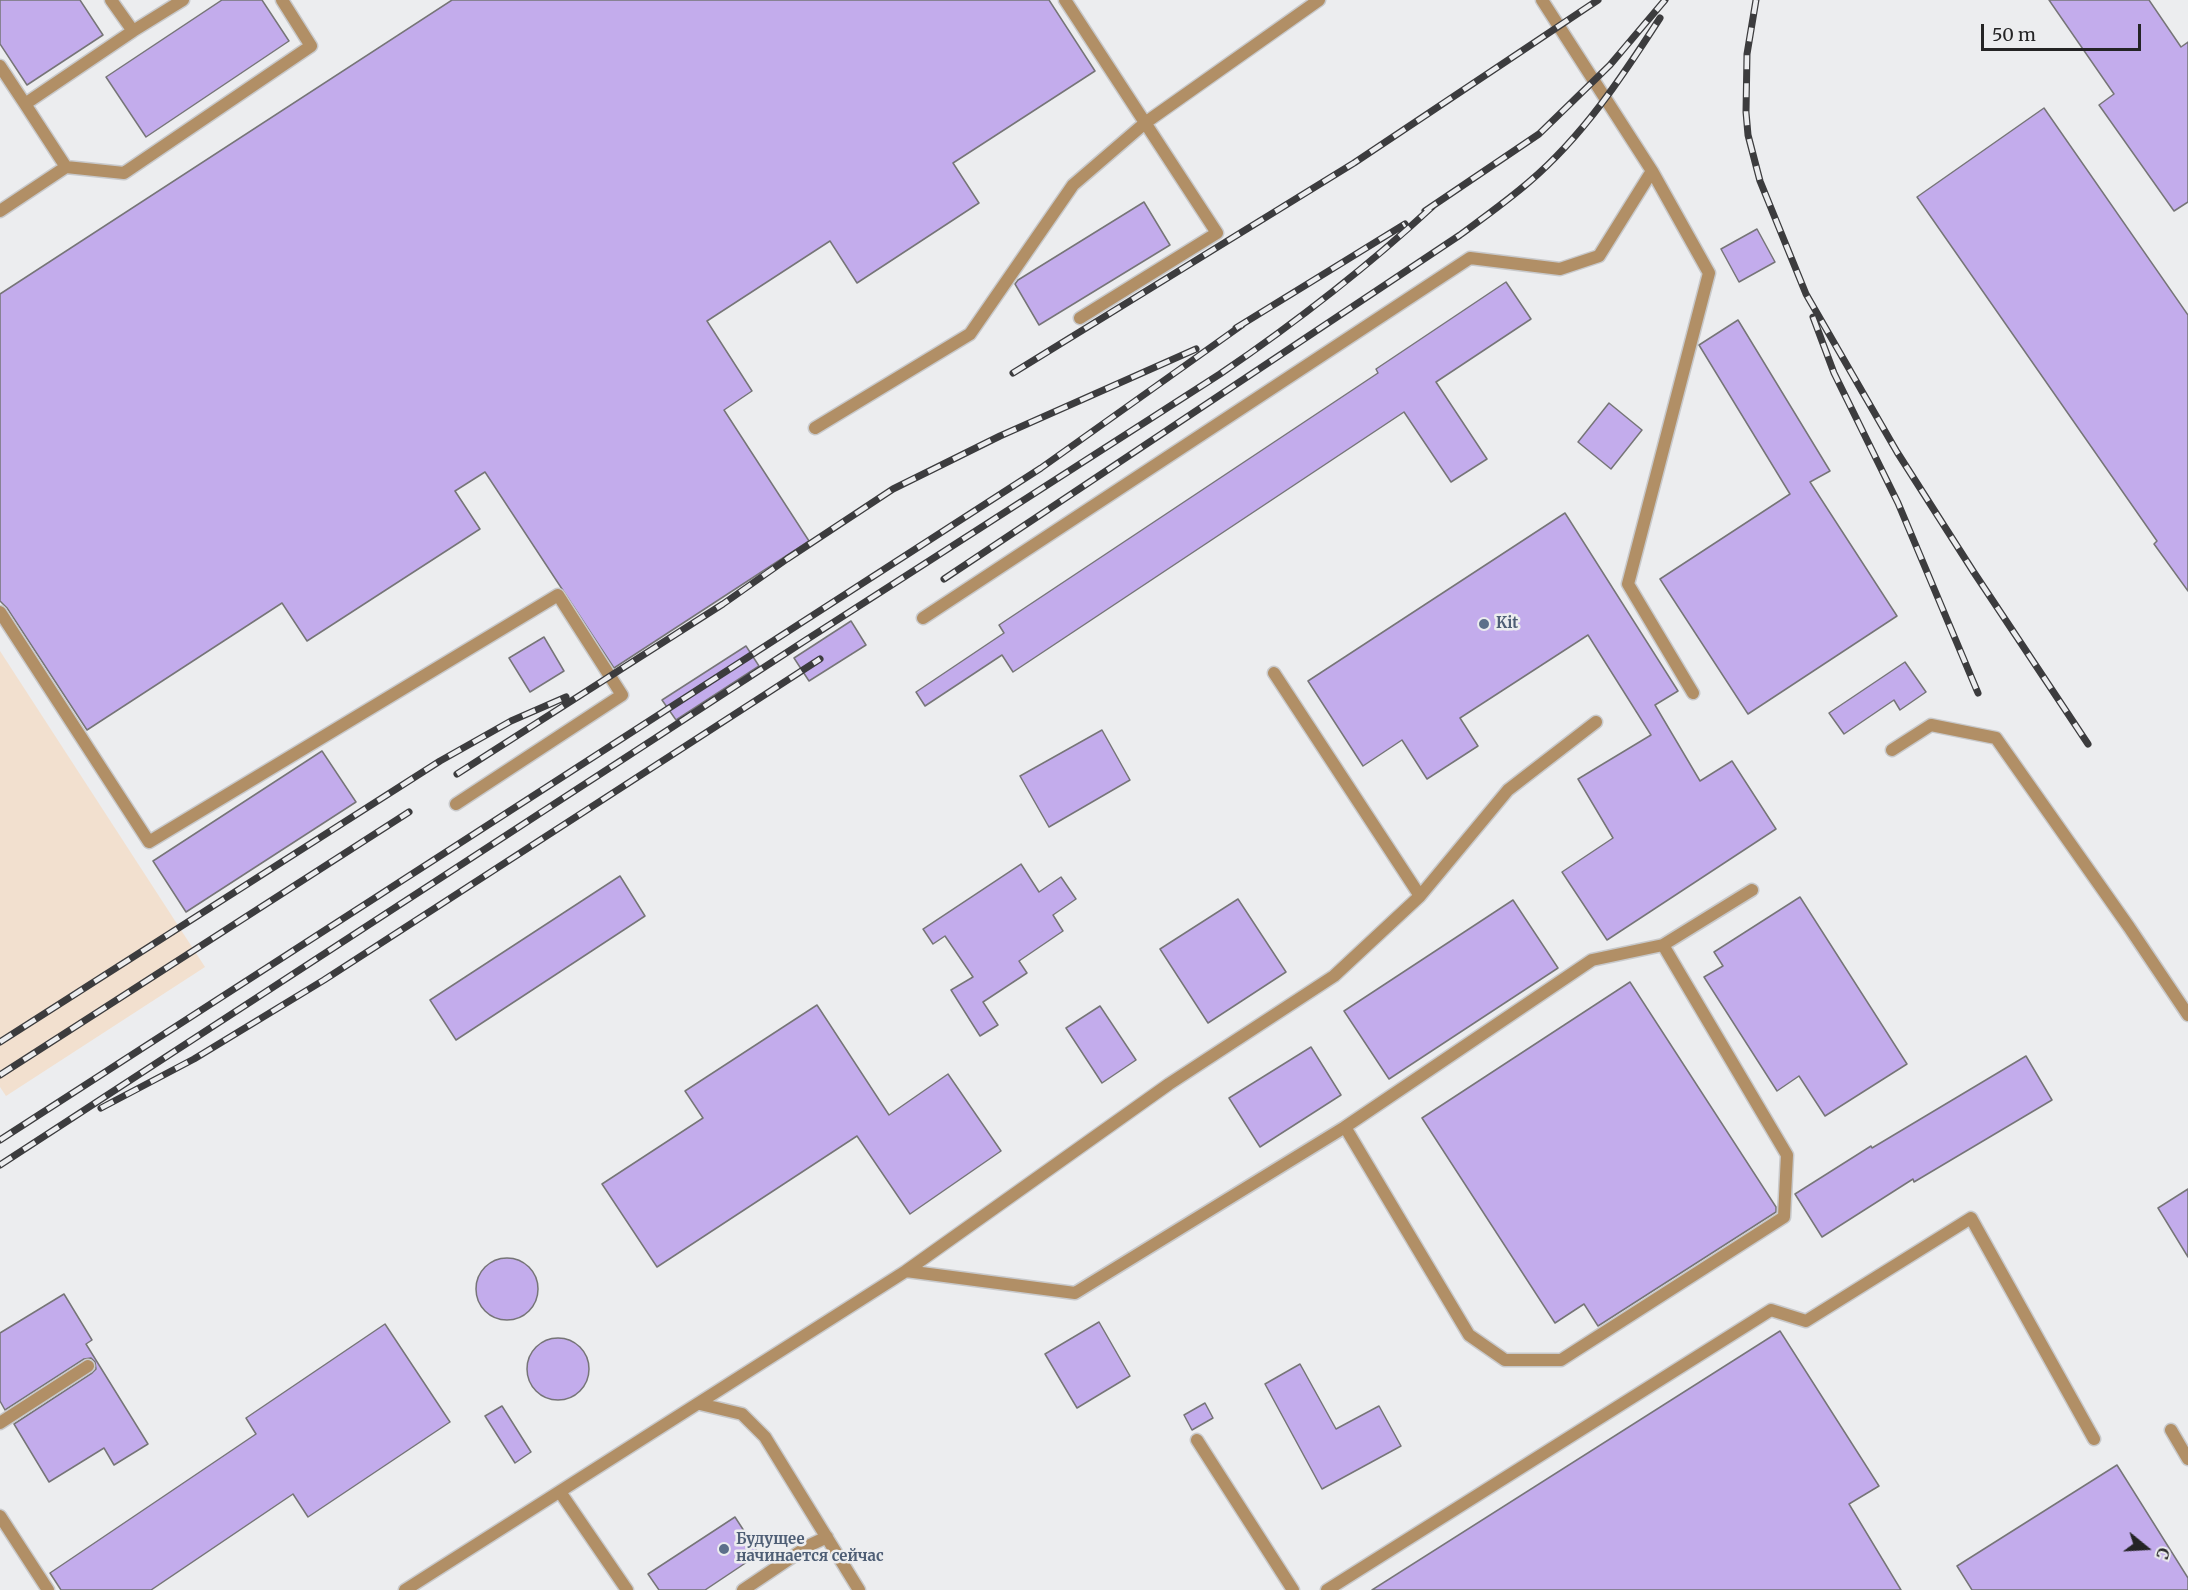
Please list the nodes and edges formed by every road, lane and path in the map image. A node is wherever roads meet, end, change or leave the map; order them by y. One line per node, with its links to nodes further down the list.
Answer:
1 (111, 0): 7 (lane)
2 (183, 0): 7 (lane)
3 (282, 0): 11 (lane)
4 (1065, 0): 10 (lane)
5 (1319, 0): 10 (lane)
6 (1542, 0): 12 (lane)
7 (133, 31): 9 (lane)
8 (0, 66): 9 (lane)
9 (25, 104): 11 (lane)
10 (1145, 123): 14 (lane); 15 (lane)
11 (66, 167): 13 (lane)
12 (1652, 171): 17 (lane); 19 (lane)
13 (0, 211)
14 (1080, 318)
15 (815, 428)
16 (0, 612): 22 (lane)
17 (923, 618)
18 (1274, 673): 24 (lane)
19 (1693, 693)
20 (1596, 722): 24 (lane)
21 (1892, 750): 26 (lane)
22 (456, 804)
23 (1752, 890): 25 (lane)
24 (1420, 896): 28 (lane)
25 (1663, 945): 27 (lane); 27 (lane)
26 (2188, 1015)
27 (1345, 1127): 28 (lane)
28 (906, 1271): 30 (lane)
29 (88, 1365): 31 (lane)
30 (700, 1404): 36 (lane); 38 (lane)
31 (0, 1423)
32 (2171, 1430): 35 (lane)
33 (2094, 1439): 39 (lane)
34 (1197, 1440): 45 (lane)
35 (2188, 1459)
36 (560, 1492): 41 (lane); 42 (lane)
37 (0, 1516): 40 (lane)
38 (827, 1537): 43 (lane); 44 (lane)
39 (1344, 1585): 46 (lane)
40 (48, 1590)
41 (405, 1590)
42 (627, 1590)
43 (743, 1590)
44 (859, 1590)
45 (1293, 1590)
46 (1327, 1590)

